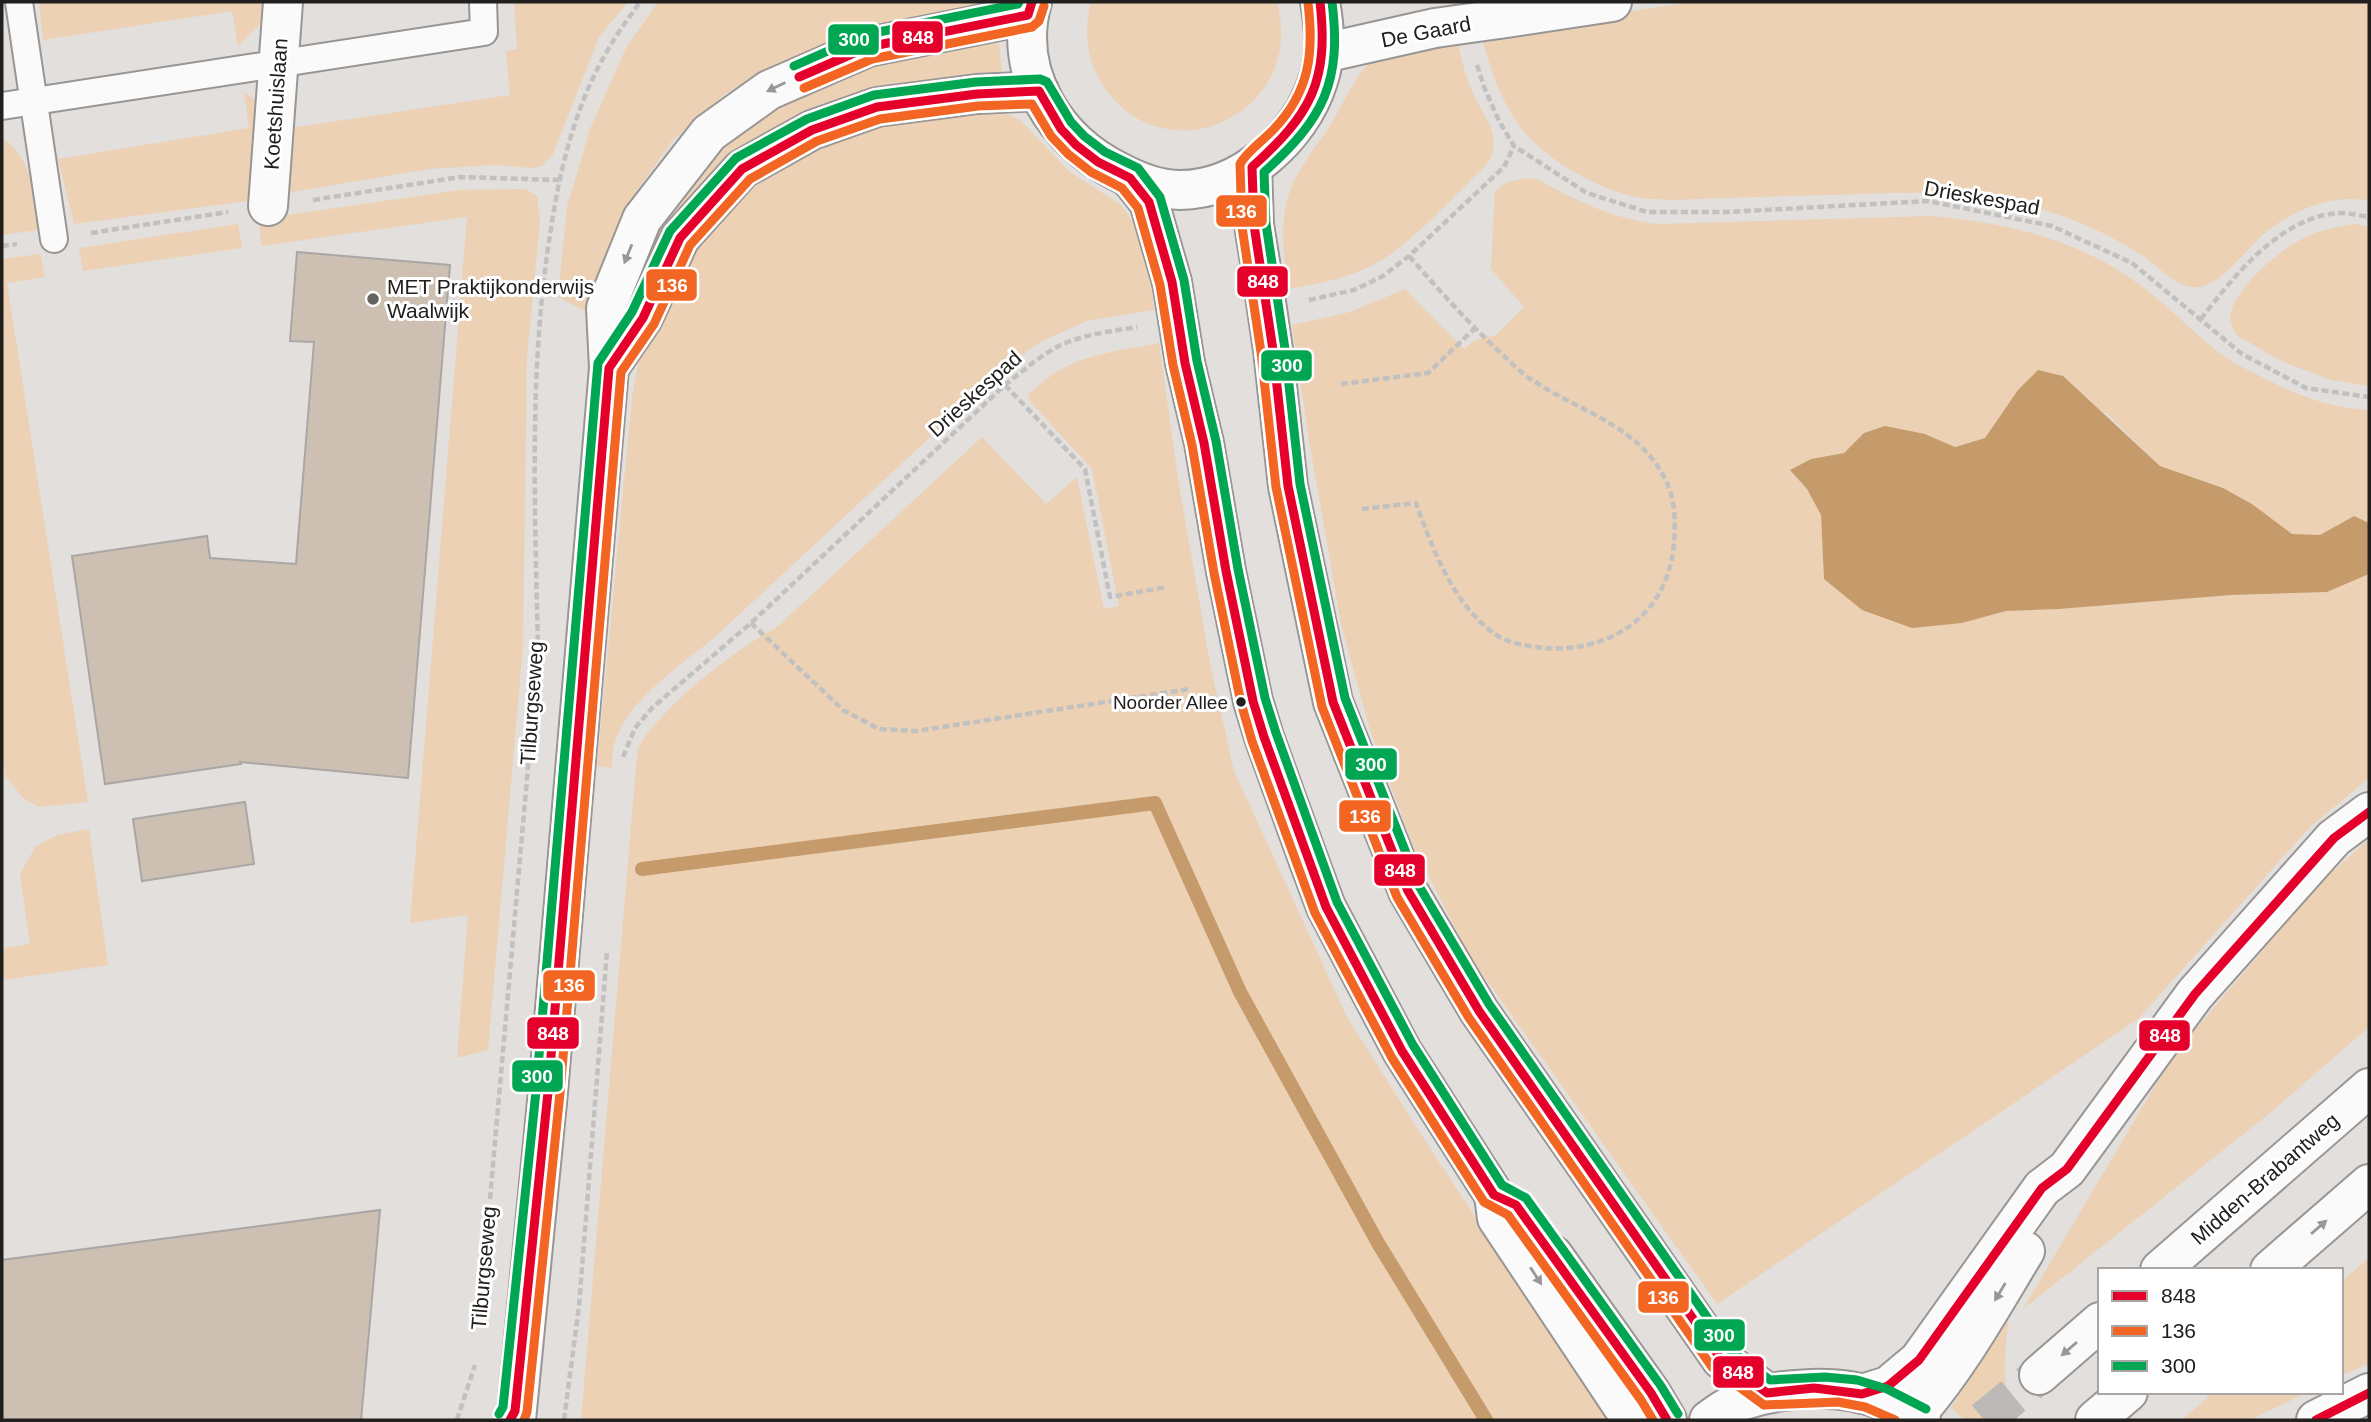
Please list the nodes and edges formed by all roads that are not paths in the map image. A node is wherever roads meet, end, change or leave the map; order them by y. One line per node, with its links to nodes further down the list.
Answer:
1 (19, 2): 10 (lane)
2 (283, 2): 8 (main road, Koetshuislaan)
3 (483, 2): 8 (lane)
4 (1320, 2): 7 (main road)
5 (1612, 2): 7 (main road, De Gaard, bridge)
6 (1030, 8): 9 (main road); 16 (main road, one-way to 16)
7 (1324, 53): 12 (main road)
8 (278, 64): 10 (lane); 14 (main road, Koetshuislaan)
9 (1039, 91): 13 (main road); 16 (main road)
10 (32, 101): 11 (lane); 15 (lane)
11 (2, 106)
12 (1252, 167): 13 (main road); 26 (main road, bridge)
13 (1130, 178): 21 (main road, bridge)
14 (268, 206)
15 (54, 239)
16 (609, 368): 30 (main road)
17 (2369, 811): 19 (main road)
18 (2369, 1088): 22 (main road, Midden-Brabantweg)
19 (2067, 1169): 28 (main road); 31 (main road, one-way to 31)
20 (2369, 1184): 23 (main road, one-way to 20)
21 (1494, 1195): 32 (main road, one-way to 32); 33 (main road)
22 (2162, 1268)
23 (2272, 1268)
24 (2098, 1324): 25 (main road, one-way to 25)
25 (2039, 1375)
26 (1768, 1393): 28 (main road); 34 (main road)
27 (2369, 1393): 36 (main road)
28 (1862, 1394): 31 (main road)
29 (2126, 1394): 35 (main road)
30 (514, 1417)
31 (1914, 1419)
32 (1629, 1420)
33 (1667, 1420)
34 (1709, 1420)
35 (2095, 1420)
36 (2316, 1420)

